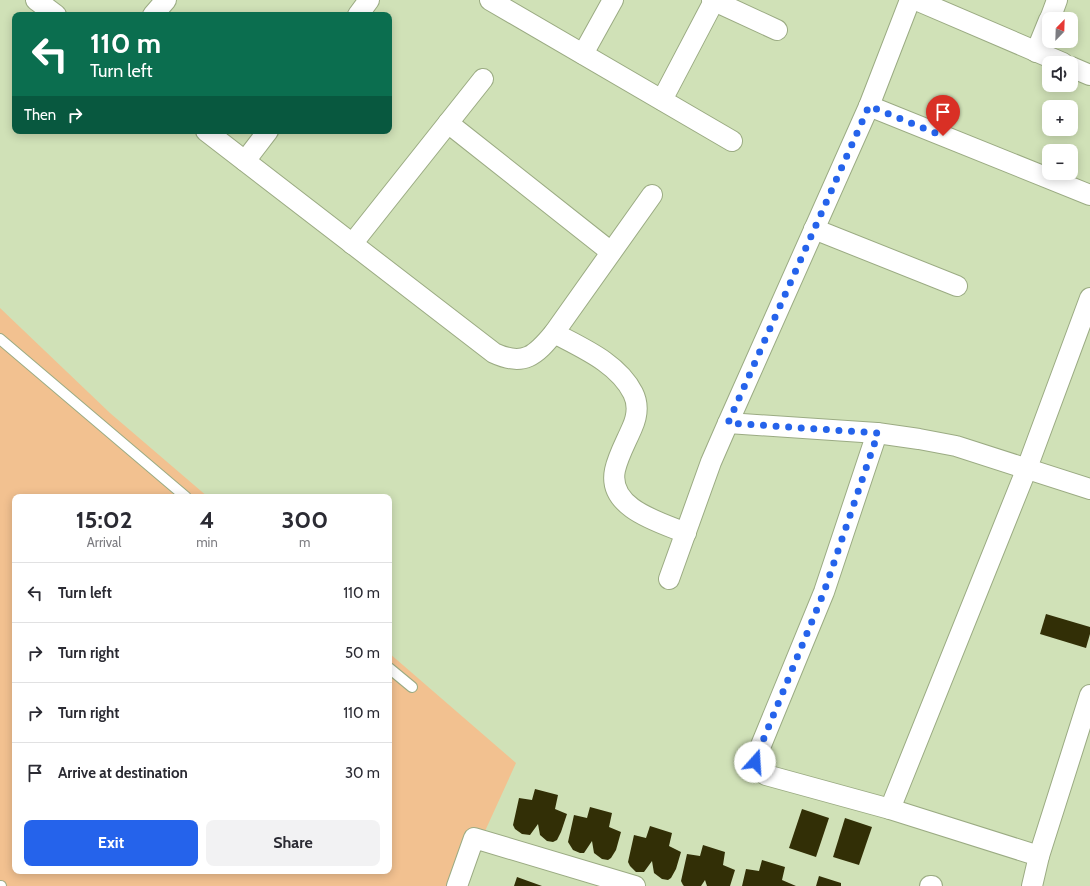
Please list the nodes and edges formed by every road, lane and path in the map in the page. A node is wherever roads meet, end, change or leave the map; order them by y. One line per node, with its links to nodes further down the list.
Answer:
1 (36, 0): 10 (street)
2 (166, 0): 11 (street)
3 (369, 0): 12 (street)
4 (613, 0): 17 (street)
5 (713, 0): 14 (street); 22 (street)
6 (910, 0): 23 (street)
7 (916, 0): 16 (street)
8 (1057, 0): 13 (street)
9 (503, 3): 17 (street)
10 (52, 12)
11 (156, 12)
12 (360, 12)
13 (1052, 12)
14 (777, 30)
15 (1042, 37): 16 (street)
16 (1036, 52): 18 (street)
17 (583, 54): 22 (street)
18 (1045, 56)
19 (1078, 70): 20 (street)
20 (1090, 75)
21 (483, 79): 24 (street)
22 (662, 100): 27 (street)
23 (869, 106): 29 (street); 31 (street)
24 (448, 123): 32 (street); 33 (street)
25 (210, 134): 28 (street)
26 (266, 134): 28 (street)
27 (732, 141)
28 (245, 161): 32 (street)
29 (1090, 195)
30 (652, 196): 33 (street)
31 (814, 229): 34 (street); 38 (street)
32 (352, 244): 36 (street)
33 (611, 252): 36 (street)
34 (957, 286)
35 (1090, 298): 40 (street)
36 (554, 333): 43 (street)
37 (0, 339): 42 (lane)
38 (728, 423): 39 (street); 43 (street)
39 (878, 433): 40 (street); 48 (street)
40 (1027, 468): 41 (street); 48 (street)
41 (1090, 489)
42 (182, 494)
43 (686, 532): 44 (street)
44 (669, 579)
45 (392, 670): 46 (lane)
46 (412, 687)
47 (1090, 695): 49 (street)
48 (890, 809): 49 (street)
49 (1039, 856): 52 (street)
50 (457, 886): 51 (street)
51 (635, 886)
52 (1032, 886)

